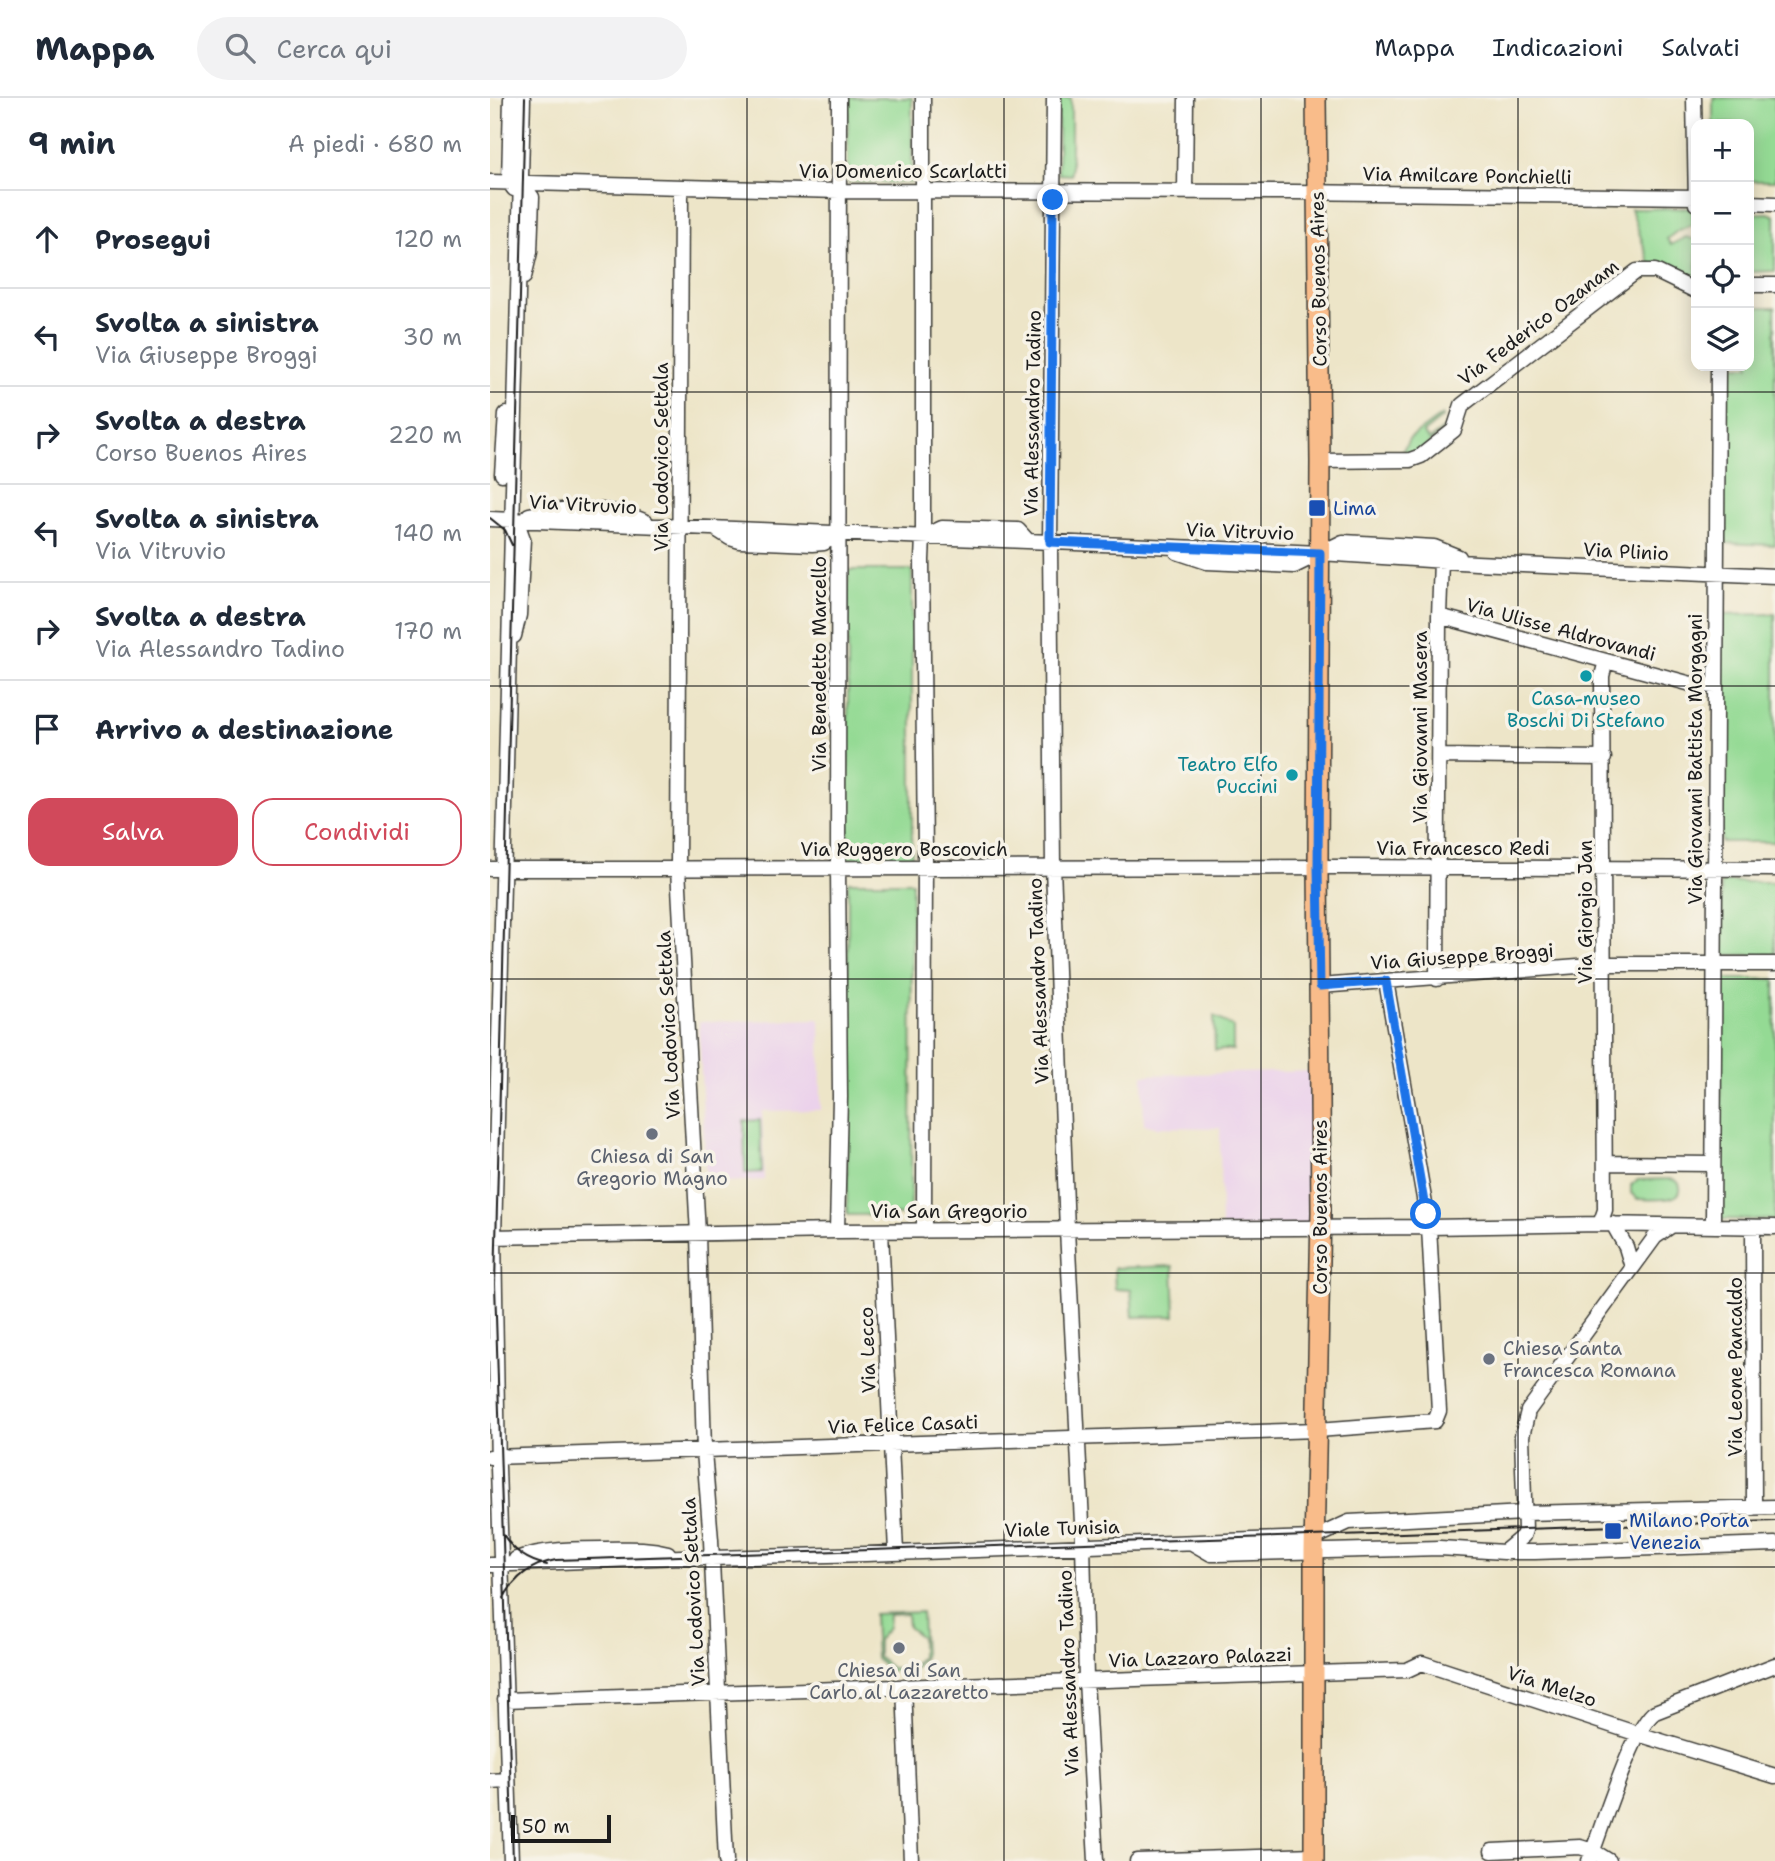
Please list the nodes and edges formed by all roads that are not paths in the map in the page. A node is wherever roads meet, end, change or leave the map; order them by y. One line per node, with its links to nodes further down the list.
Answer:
1 (511, 98): 11 (street)
2 (523, 98): 11 (street)
3 (839, 98): 13 (street, Via Benedetto Marcello)
4 (923, 98): 14 (street)
5 (1054, 98): 15 (street, Via Alessandro Tadino)
6 (1186, 98): 16 (street)
7 (1316, 98): 17 (main road, Corso Buenos Aires)
8 (1694, 98): 10 (street)
9 (490, 182): 11 (street, Via Domenico Scarlatti)
10 (1696, 182)
11 (516, 187): 12 (street, Via Domenico Scarlatti); 27 (street)
12 (681, 187): 13 (street, Via Domenico Scarlatti); 29 (street, Via Lodovico Settala)
13 (839, 191): 14 (street, Via Domenico Scarlatti); 30 (street, Via Benedetto Marcello)
14 (923, 191): 15 (street, Via Domenico Scarlatti); 31 (street)
15 (1053, 191): 16 (street, Via Domenico Scarlatti); 32 (street, Via Alessandro Tadino)
16 (1185, 192): 17 (street, Via Domenico Scarlatti)
17 (1316, 192): 18 (street, Via Amilcare Ponchielli); 25 (main road, Corso Buenos Aires)
18 (1691, 200)
19 (1754, 203): 20 (street)
20 (1775, 204)
21 (1754, 285): 22 (street)
22 (1775, 285)
23 (1691, 288): 25 (street, Via Federico Ozanam)
24 (1718, 371): 36 (street, Via Giovanni Battista Morgagni)
25 (1320, 461): 33 (main road, Corso Buenos Aires)
26 (490, 519): 27 (street, Via Vitruvio)
27 (511, 519): 28 (street, Via Vitruvio); 29 (street, Via Vitruvio); 48 (street)
28 (490, 525)
29 (680, 527): 30 (street, Via Vitruvio); 49 (street, Via Lodovico Settala)
30 (838, 533): 31 (street, Via Vitruvio); 50 (street, Via Benedetto Marcello)
31 (923, 537): 32 (street, Via Vitruvio); 46 (street)
32 (1050, 542): 33 (street, Via Vitruvio); 43 (street, Via Alessandro Tadino)
33 (1322, 552): 34 (street, Via Plinio); 35 (street, Via Plinio); 44 (main road, Corso Buenos Aires)
34 (1441, 560): 35 (street, Via Plinio); 38 (street, Via Giovanni Masera)
35 (1471, 561): 36 (street, Via Plinio)
36 (1716, 573): 37 (street, Via Plinio); 40 (street, Via Giovanni Battista Morgagni)
37 (1775, 576)
38 (1439, 616): 39 (street, Via Ulisse Aldrovandi); 41 (street, Via Giovanni Masera)
39 (1606, 661): 40 (street, Via Ulisse Aldrovandi); 42 (street, Via Giorgio Jan)
40 (1714, 687): 51 (street, Via Giovanni Battista Morgagni)
41 (1439, 756): 42 (street); 45 (street, Via Giovanni Masera)
42 (1604, 758): 47 (street, Via Giorgio Jan)
43 (1053, 867): 44 (street, Via Ruggero Boscovich); 46 (street, Via Ruggero Boscovich); 69 (street, Via Alessandro Tadino)
44 (1318, 867): 45 (street, Via Francesco Redi); 58 (main road, Corso Buenos Aires)
45 (1438, 867): 47 (street, Via Francesco Redi); 56 (street, Via Giovanni Masera)
46 (925, 868): 50 (street, Via Ruggero Boscovich); 72 (street)
47 (1605, 868): 51 (street, Via Francesco Redi); 53 (street, Via Giorgio Jan)
48 (496, 869): 49 (street, Via Ruggero Boscovich); 59 (street)
49 (678, 869): 50 (street, Via Ruggero Boscovich); 73 (street, Via Lodovico Settala)
50 (838, 869): 70 (street, Via Benedetto Marcello)
51 (1714, 869): 52 (street, Via Francesco Redi); 54 (street, Via Giovanni Battista Morgagni)
52 (1775, 869)
53 (1604, 964): 54 (street, Via Giuseppe Broggi); 56 (street, Via Giuseppe Broggi); 61 (street, Via Giorgio Jan)
54 (1714, 964): 55 (street, Via Giuseppe Broggi); 60 (street, Via Giovanni Battista Morgagni)
55 (1775, 964)
56 (1437, 979): 57 (street, Via Giuseppe Broggi)
57 (1386, 981): 58 (street, Via Giuseppe Broggi); 65 (street)
58 (1320, 986): 68 (main road, Corso Buenos Aires)
59 (493, 1158): 74 (street)
60 (1713, 1159): 61 (street); 64 (street, Via Giovanni Battista Morgagni)
61 (1605, 1163): 62 (street, Via Giorgio Jan)
62 (1606, 1224): 63 (street, Via San Gregorio); 65 (street, Via San Gregorio); 75 (street)
63 (1671, 1226): 64 (street, Via San Gregorio); 75 (street)
64 (1716, 1226): 66 (street, Via San Gregorio)
65 (1429, 1227): 68 (street, Via San Gregorio); 76 (street, Via Felice Casati)
66 (1754, 1227): 67 (street, Via San Gregorio); 82 (street, Via Leone Pancaldo)
67 (1775, 1227)
68 (1321, 1228): 69 (street, Via San Gregorio); 76 (main road, Corso Buenos Aires)
69 (1067, 1230): 72 (street, Via San Gregorio); 77 (street, Via Alessandro Tadino)
70 (837, 1231): 71 (street, Via San Gregorio); 73 (street, Via San Gregorio)
71 (881, 1231): 72 (street, Via San Gregorio); 78 (street, Via Lecco)
72 (925, 1231)
73 (698, 1234): 74 (street, Via San Gregorio); 79 (street, Via Lodovico Settala)
74 (492, 1237): 80 (street)
75 (1632, 1267): 83 (street)
76 (1318, 1430): 77 (street, Via Felice Casati); 84 (main road, Corso Buenos Aires)
77 (1077, 1437): 78 (street, Via Felice Casati); 86 (street, Via Alessandro Tadino)
78 (890, 1444): 79 (street, Via Felice Casati); 87 (street, Via Lecco)
79 (704, 1451): 80 (street, Via Felice Casati); 89 (street, Via Lodovico Settala)
80 (494, 1457): 90 (street)
81 (1775, 1507): 82 (street)
82 (1754, 1508): 83 (street)
83 (1525, 1513): 84 (street); 88 (street)
84 (1314, 1545): 86 (street, Viale Tunisia); 88 (street, Viale Tunisia); 92 (main road, Corso Buenos Aires)
85 (1775, 1545): 88 (street, Viale Tunisia)
86 (1083, 1547): 87 (street, Viale Tunisia); 93 (street, Via Alessandro Tadino)
87 (896, 1552): 89 (street, Viale Tunisia)
88 (1504, 1552)
89 (711, 1558): 90 (street); 95 (street, Via Lodovico Settala)
90 (496, 1565): 96 (street)
91 (1775, 1665): 97 (street)
92 (1314, 1673): 93 (street, Via Lazzaro Palazzi); 97 (street, Via Melzo); 103 (main road, Corso Buenos Aires)
93 (1086, 1680): 94 (street, Via Lazzaro Palazzi); 107 (street, Via Alessandro Tadino)
94 (904, 1686): 95 (street, Via Lazzaro Palazzi); 106 (street)
95 (717, 1693): 96 (street); 105 (street, Via Lodovico Settala)
96 (505, 1700): 99 (street)
97 (1638, 1734): 98 (street, Via Melzo); 102 (street)
98 (1775, 1776)
99 (507, 1780): 100 (street); 104 (street)
100 (490, 1781)
101 (1492, 1850): 102 (street)
102 (1591, 1856): 109 (street)
103 (1314, 1858): 108 (street)
104 (511, 1861)
105 (726, 1861)
106 (911, 1861)
107 (1096, 1861)
108 (1137, 1861)
109 (1609, 1861)

